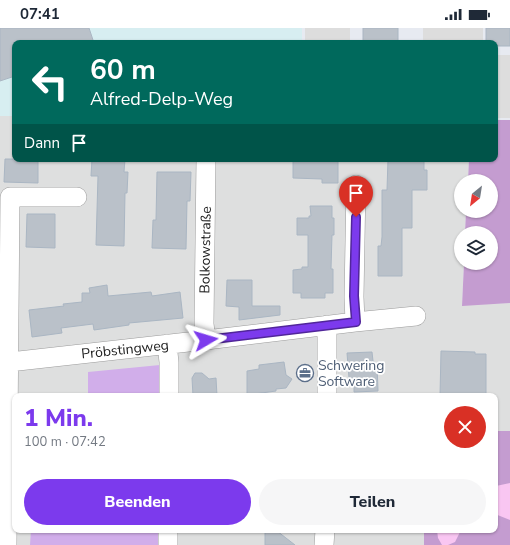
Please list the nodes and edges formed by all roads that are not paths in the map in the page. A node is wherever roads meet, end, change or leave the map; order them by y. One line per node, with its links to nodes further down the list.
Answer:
1 (206, 162): 7 (street, Bolkowstraße)
2 (356, 185): 5 (street)
3 (77, 198): 9 (street)
4 (416, 316): 5 (street, Pröbstingweg)
5 (356, 322): 6 (street, Pröbstingweg)
6 (327, 325): 7 (street, Pröbstingweg); 11 (street)
7 (206, 340): 8 (street, Pröbstingweg)
8 (167, 344): 9 (street, Pröbstingweg); 10 (street)
9 (4, 362): 14 (street)
10 (169, 393)
11 (327, 393)
12 (168, 533): 15 (street)
13 (325, 533): 16 (street)
14 (7, 545)
15 (168, 545)
16 (324, 545)

